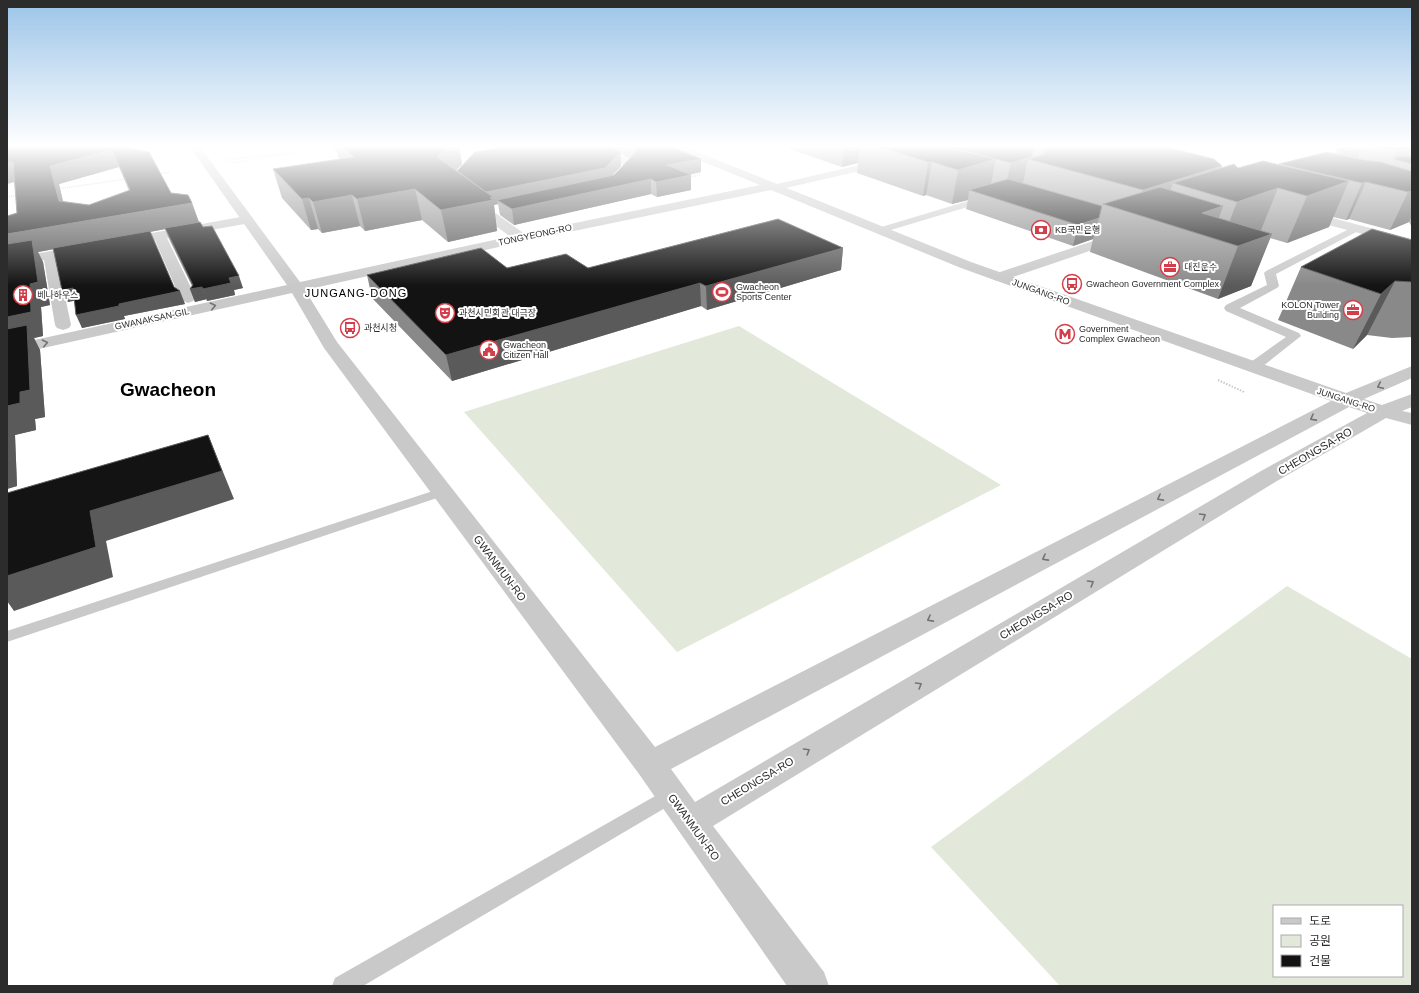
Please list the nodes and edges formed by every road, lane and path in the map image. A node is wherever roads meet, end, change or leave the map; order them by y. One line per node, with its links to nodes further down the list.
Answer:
1 (227, 193): 11 (street, GWANMUN-RO)
2 (739, 193): 16 (street, TONGYEONG-RO)
3 (793, 193): 14 (street, JUNGANG-RO)
4 (995, 193): 14 (street)
5 (22, 194): 7 (path)
6 (462, 194): 10 (street)
7 (7, 197)
8 (502, 209): 10 (street)
9 (1289, 211): 13 (street)
10 (486, 212): 16 (street)
11 (246, 220): 15 (street); 23 (street, GWANMUN-RO)
12 (1109, 225): 22 (street)
13 (1357, 228): 17 (street); 27 (street)
14 (881, 230): 22 (street, JUNGANG-RO)
15 (160, 236): 18 (street); 24 (street)
16 (521, 238): 23 (street, TONGYEONG-RO)
17 (1412, 243)
18 (113, 244)
19 (97, 247): 20 (street)
20 (50, 255): 21 (street); 25 (street)
21 (7, 263)
22 (999, 277): 27 (street, JUNGANG-RO)
23 (297, 288): 26 (street, GWANAKSAN-GIL, one-way to 23); 35 (street, GWANMUN-RO)
24 (188, 298)
25 (64, 325)
26 (7, 351)
27 (1253, 367): 31 (street, JUNGANG-RO)
28 (1412, 371): 31 (street, one-way to 31)
29 (1218, 380): 30 (path)
30 (1244, 392)
31 (1347, 400): 33 (street, JUNGANG-RO); 37 (street, one-way to 37)
32 (1412, 400): 33 (street, CHEONGSA-RO)
33 (1383, 412): 34 (street, JUNGANG-RO); 39 (street, CHEONGSA-RO, one-way to 33)
34 (1412, 419)
35 (442, 492): 36 (lane); 37 (street, GWANMUN-RO)
36 (7, 637)
37 (650, 765): 38 (street, GWANMUN-RO)
38 (671, 795): 39 (street, GWANMUN-RO); 40 (lane)
39 (690, 822): 41 (street, GWANMUN-RO)
40 (343, 986)
41 (810, 986)

